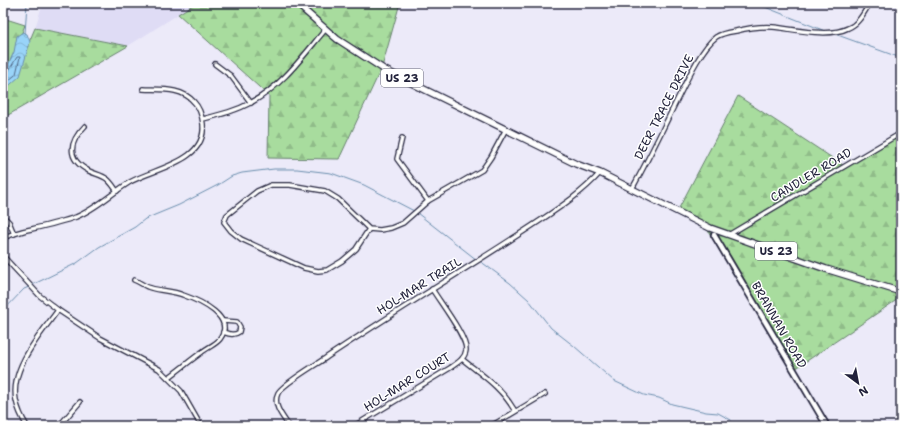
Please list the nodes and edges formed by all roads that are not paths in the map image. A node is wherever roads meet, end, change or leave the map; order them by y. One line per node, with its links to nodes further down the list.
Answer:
1 (296, 3): 3 (main road, US 23)
2 (870, 3): 13 (street, DEER TRACE DRIVE)
3 (325, 30): 6 (street); 9 (main road, US 23)
4 (215, 64): 6 (street)
5 (143, 89): 7 (street)
6 (251, 103): 7 (street)
7 (203, 119): 14 (street)
8 (85, 126): 14 (street)
9 (506, 129): 12 (main road, US 23); 15 (street)
10 (901, 133): 20 (street, CANDLER ROAD)
11 (402, 138): 15 (street)
12 (600, 173): 13 (main road, US 23); 25 (street, HOL-MAR TRAIL)
13 (632, 189): 17 (main road, US 23)
14 (117, 191): 19 (street)
15 (428, 201): 18 (street)
16 (3, 216): 19 (street)
17 (710, 228): 20 (main road, US 23); 21 (street)
18 (369, 229): 18 (street)
19 (14, 234): 22 (street)
20 (730, 234): 26 (main road, US 23)
21 (714, 235): 41 (street, BRANNAN ROAD)
22 (3, 238)
23 (3, 256): 27 (street)
24 (134, 280): 28 (street)
25 (432, 289): 30 (street, HOL-MAR COURT); 38 (street, HOL-MAR TRAIL)
26 (901, 292)
27 (58, 310): 31 (street); 35 (street)
28 (222, 321): 29 (street); 29 (street)
29 (223, 332): 31 (street)
30 (462, 359): 34 (street); 39 (street, HOL-MAR COURT)
31 (168, 378): 37 (street)
32 (545, 394): 34 (street)
33 (80, 402): 36 (street)
34 (515, 411): 40 (street)
35 (27, 426)
36 (59, 426)
37 (201, 426)
38 (289, 426)
39 (354, 426)
40 (491, 426)
41 (827, 426)

